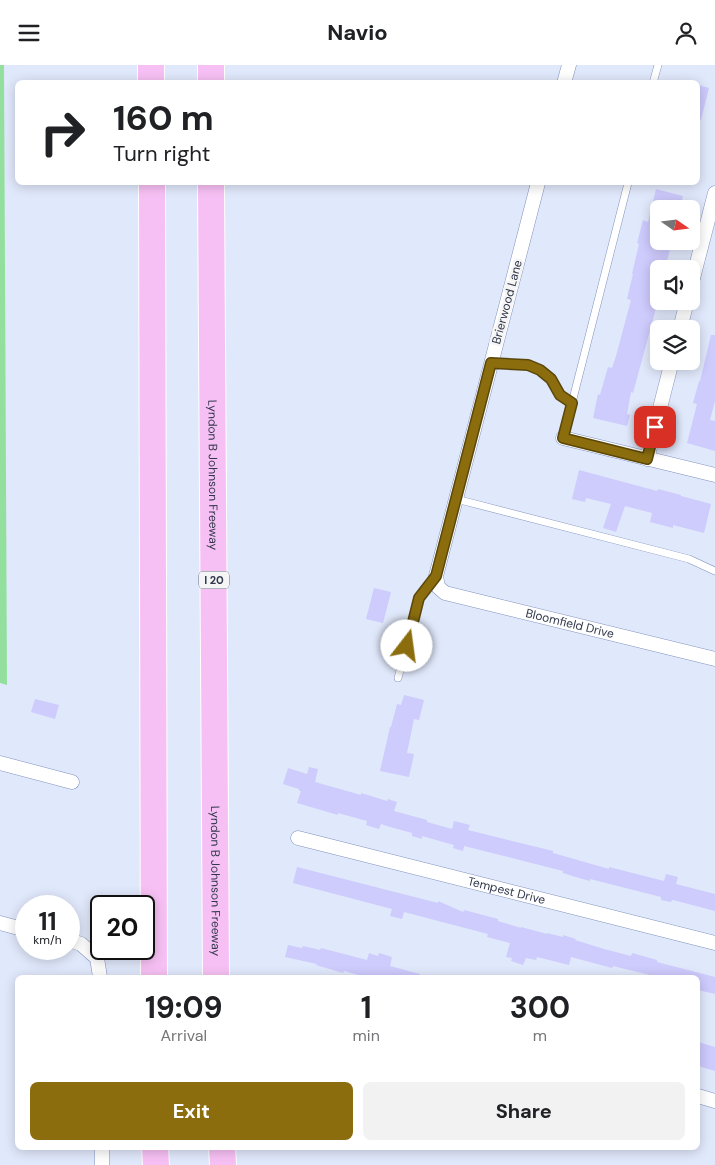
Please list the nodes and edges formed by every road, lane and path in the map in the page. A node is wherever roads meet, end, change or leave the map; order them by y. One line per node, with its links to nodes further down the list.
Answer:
1 (151, 65): 5 (highway)
2 (211, 65): 6 (highway)
3 (569, 65): 7 (street)
4 (658, 65): 8 (lane)
5 (151, 80)
6 (211, 80)
7 (565, 80)
8 (654, 80)
9 (152, 185): 34 (highway)
10 (211, 185): 35 (highway, Lyndon B Johnson Freeway / I 20)
11 (537, 185): 15 (street, Brierwood Lane)
12 (627, 185): 17 (lane)
13 (715, 193): 14 (street)
14 (698, 260)
15 (491, 363): 17 (lane); 21 (street, Brierwood Lane)
16 (670, 370): 19 (street)
17 (572, 403): 18 (lane)
18 (563, 438): 19 (street)
19 (647, 459): 20 (street)
20 (715, 475)
21 (456, 499): 22 (lane); 23 (street, Brierwood Lane)
22 (715, 571)
23 (436, 576): 24 (street, Bloomfield Drive); 25 (lane, Brierwood Lane)
24 (715, 659)
25 (398, 678)
26 (0, 763): 27 (street)
27 (72, 782)
28 (298, 838): 32 (street, Tempest Drive)
29 (0, 923): 30 (street)
30 (15, 926)
31 (80, 943): 33 (street)
32 (715, 943)
33 (100, 975)
34 (154, 975)
35 (216, 975)
36 (700, 1097): 37 (street)
37 (715, 1101)
38 (102, 1150): 42 (street)
39 (156, 1150): 43 (highway)
40 (216, 1150): 44 (highway)
41 (222, 1150): 45 (highway)
42 (102, 1165)
43 (156, 1165)
44 (216, 1165)
45 (223, 1165)

